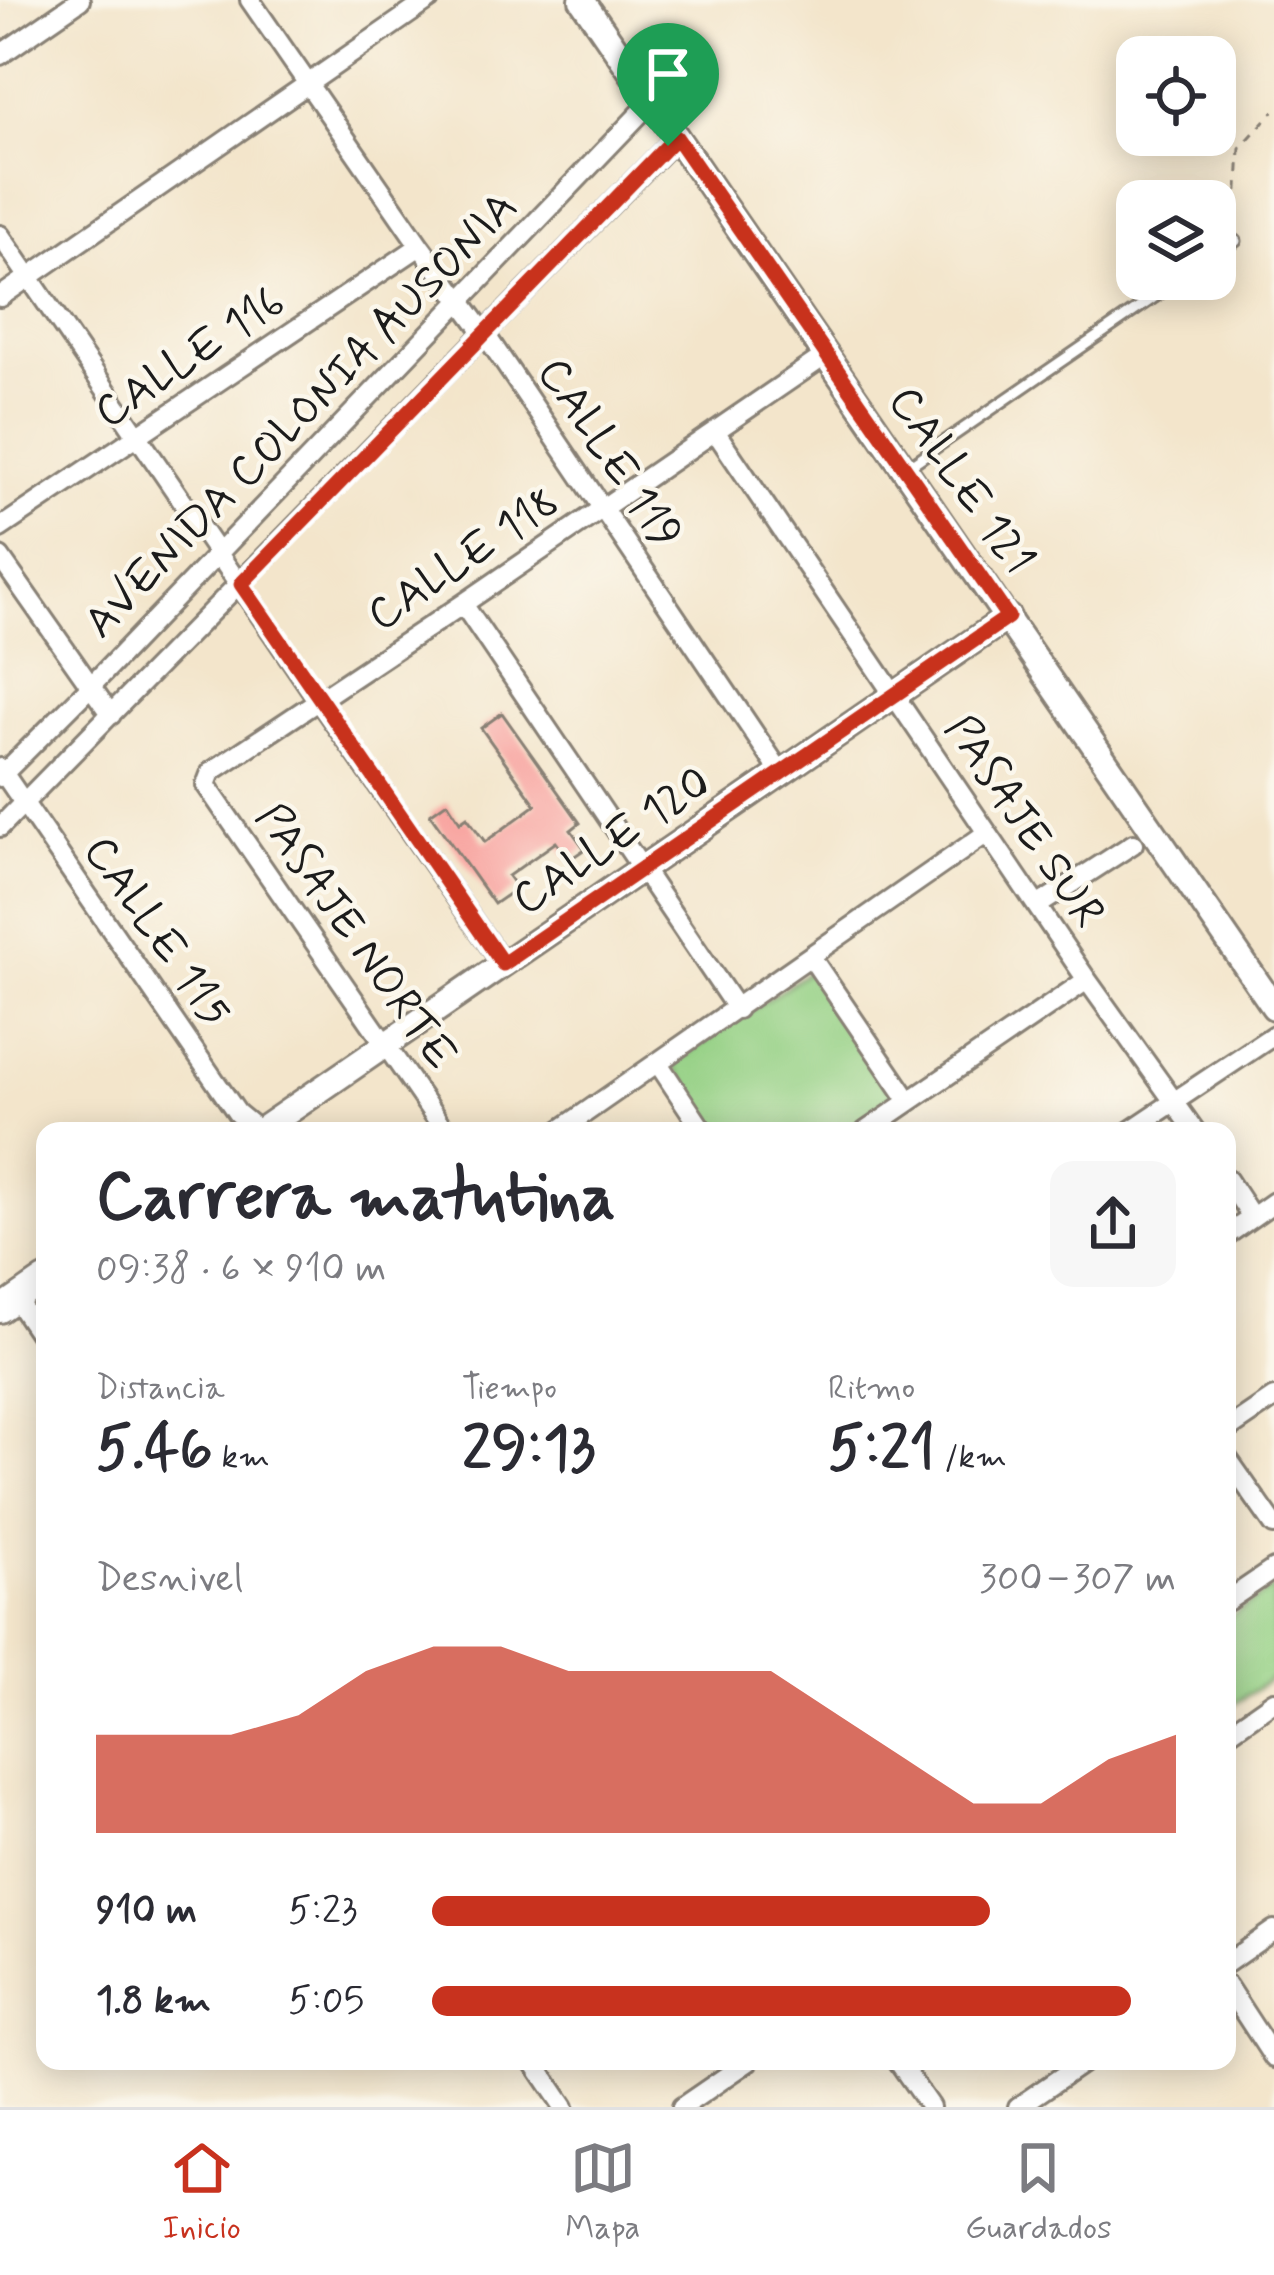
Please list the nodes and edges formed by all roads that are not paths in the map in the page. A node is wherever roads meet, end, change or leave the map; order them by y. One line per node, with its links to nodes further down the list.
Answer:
1 (80, 0): 5 (street)
2 (250, 0): 6 (street, CALLE 119)
3 (429, 0): 6 (street)
4 (582, 0): 7 (street, CALLE 121)
5 (0, 55)
6 (308, 82): 10 (street, CALLE 119); 11 (street)
7 (652, 101): 8 (street, CALLE 121); 14 (street, AVENIDA COLONIA AUSONIA)
8 (676, 137): 15 (street, AVENIDA COLONIA AUSONIA); 16 (street, CALLE 121)
9 (0, 235): 11 (street)
10 (420, 246): 14 (street, CALLE 119); 18 (street, CALLE 116)
11 (29, 276): 12 (street); 18 (street)
12 (0, 297)
13 (1150, 300): 19 (lane)
14 (460, 301): 15 (street, CALLE 119); 22 (street, AVENIDA COLONIA AUSONIA)
15 (485, 334): 20 (street, CALLE 119); 24 (street, AVENIDA COLONIA AUSONIA)
16 (826, 355): 17 (street, CALLE 118); 19 (street, CALLE 121)
17 (715, 431): 20 (street, CALLE 118); 28 (street, PASAJE SUR)
18 (138, 437): 21 (street, CALLE 116); 22 (street)
19 (904, 469): 26 (street, CALLE 121)
20 (601, 508): 25 (street, CALLE 118); 32 (street, CALLE 119)
21 (0, 528)
22 (218, 553): 24 (street); 27 (street, AVENIDA COLONIA AUSONIA)
23 (0, 557): 27 (street)
24 (241, 584): 29 (street); 30 (street, AVENIDA COLONIA AUSONIA)
25 (463, 604): 29 (street, CALLE 118); 38 (street)
26 (1008, 617): 28 (street, CALLE 120); 43 (street, CALLE 121)
27 (92, 685): 30 (street); 31 (street, AVENIDA COLONIA AUSONIA)
28 (894, 695): 32 (street, CALLE 120); 36 (street, PASAJE SUR)
29 (320, 701): 33 (street, CALLE 118); 41 (street)
30 (111, 715): 34 (street, AVENIDA COLONIA AUSONIA)
31 (1, 773): 34 (street, CALLE 115)
32 (781, 773): 38 (street, CALLE 120)
33 (206, 784): 46 (street, PASAJE NORTE)
34 (24, 803): 35 (street, AVENIDA COLONIA AUSONIA); 50 (street, CALLE 115)
35 (0, 827)
36 (987, 833): 39 (street, PASAJE SUR); 40 (street)
37 (1133, 844): 39 (street)
38 (642, 868): 41 (street, CALLE 120); 44 (street)
39 (1037, 906): 42 (street, PASAJE SUR)
40 (811, 957): 44 (street); 48 (street)
41 (503, 964): 46 (street, CALLE 120)
42 (1087, 980): 48 (street); 49 (street, PASAJE SUR)
43 (1274, 1006)
44 (737, 1009): 47 (street)
45 (1274, 1035): 49 (street)
46 (387, 1044): 51 (street, CALLE 120); 52 (street, PASAJE NORTE)
47 (658, 1063): 53 (street); 54 (street)
48 (909, 1101): 55 (street)
49 (1175, 1101): 56 (street); 57 (street, PASAJE SUR)
50 (248, 1122)
51 (273, 1122)
52 (439, 1122)
53 (572, 1122)
54 (697, 1122)
55 (879, 1122)
56 (1144, 1122)
57 (1190, 1122)
58 (1236, 1193): 60 (street)
59 (1274, 1202): 60 (street)
60 (1252, 1217): 61 (street)
61 (1236, 1229)
62 (36, 1285): 63 (street)
63 (4, 1306): 64 (street)
64 (36, 1334)
65 (1274, 1398): 66 (street)
66 (1236, 1424)
67 (1236, 1471): 68 (street)
68 (1274, 1525)
69 (1274, 1569): 70 (street)
70 (1236, 1595)
71 (1274, 1701): 72 (street)
72 (1236, 1728)
73 (1274, 1930): 74 (street)
74 (1236, 1957)
75 (1236, 2001): 76 (street)
76 (1274, 2058)
77 (545, 2070): 81 (street)
78 (736, 2070): 82 (street)
79 (904, 2070): 83 (street)
80 (1071, 2070): 84 (street)
81 (564, 2107)
82 (682, 2107)
83 (930, 2107)
84 (1018, 2107)

